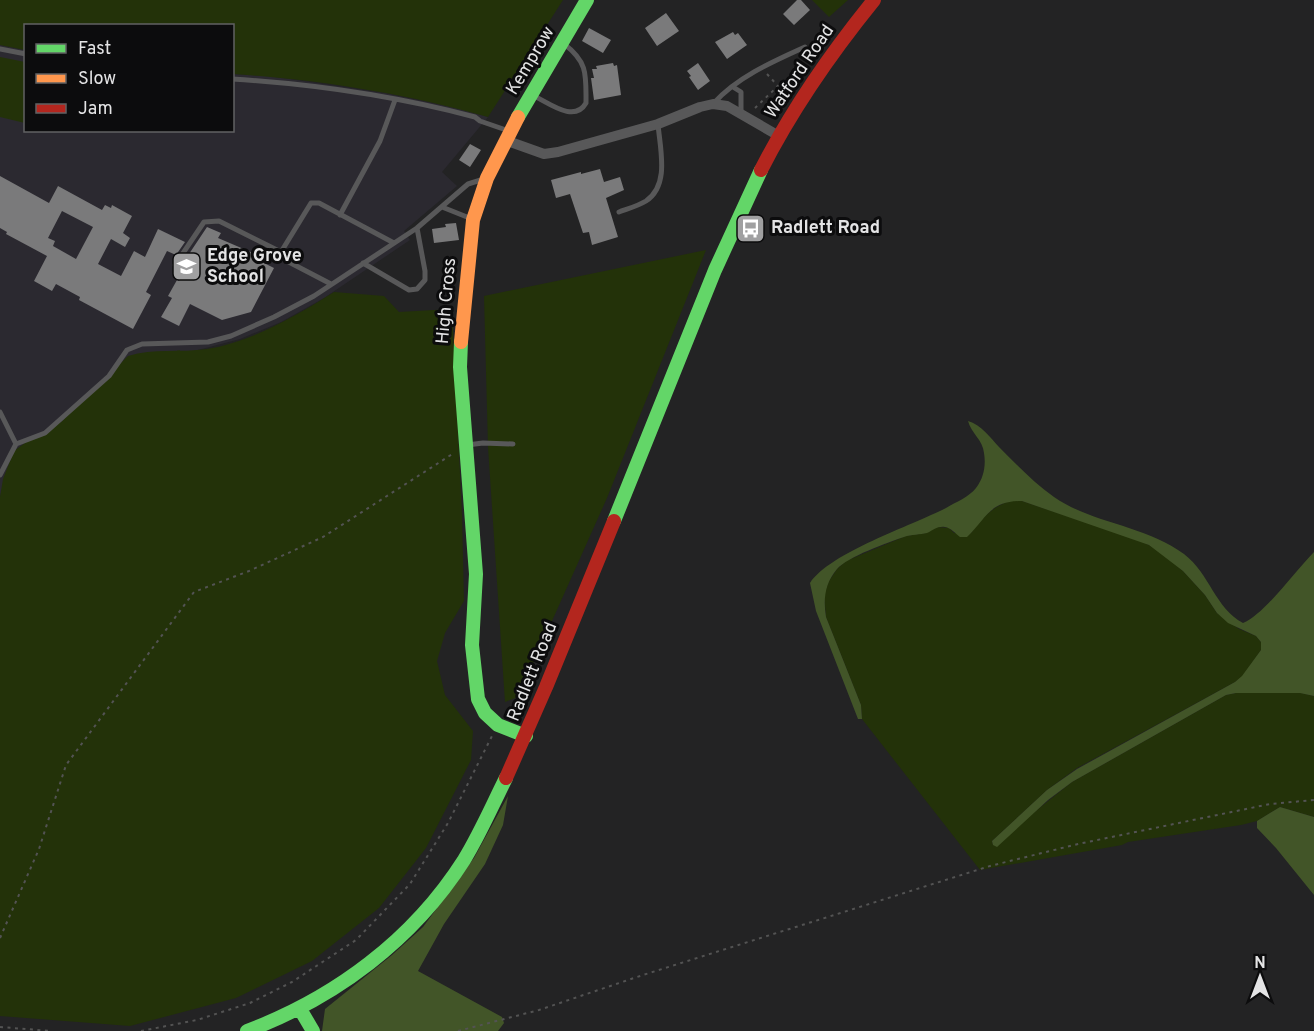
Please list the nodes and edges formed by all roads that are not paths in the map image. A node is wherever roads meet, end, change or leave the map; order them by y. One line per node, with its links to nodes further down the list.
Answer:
1 (587, 0): 3 (main road, Kemprow)
2 (874, 0): 15 (main road, Watford Road)
3 (563, 43): 9 (main road, Kemprow); 9 (lane)
4 (805, 47): 8 (lane)
5 (0, 49): 6 (lane)
6 (24, 54)
7 (234, 79): 10 (lane)
8 (733, 87): 11 (lane); 12 (lane)
9 (531, 94): 14 (main road, Kemprow)
10 (395, 100): 14 (lane); 19 (lane)
11 (713, 104): 12 (street); 13 (street)
12 (743, 115): 15 (street)
13 (658, 124): 14 (street); 18 (lane)
14 (507, 136): 16 (main road, High Cross)
15 (779, 136): 32 (main road, Radlett Road)
16 (487, 178): 17 (lane); 20 (main road, High Cross)
17 (442, 207): 20 (lane); 21 (lane)
18 (619, 213)
19 (340, 215): 22 (lane); 23 (lane)
20 (473, 220): 30 (main road, High Cross)
21 (417, 228): 22 (lane); 24 (lane)
22 (394, 243): 24 (lane)
23 (281, 252): 25 (lane); 26 (lane)
24 (363, 263): 26 (lane)
25 (175, 265)
26 (331, 284): 28 (lane)
27 (0, 412): 28 (lane)
28 (16, 444): 31 (lane)
29 (513, 444): 30 (lane)
30 (466, 446): 32 (main road, High Cross)
31 (0, 476)
32 (526, 736): 33 (main road, Radlett Road)
33 (300, 1009): 34 (main road, Radlett Road); 35 (main road)
34 (247, 1031)
35 (313, 1031)

